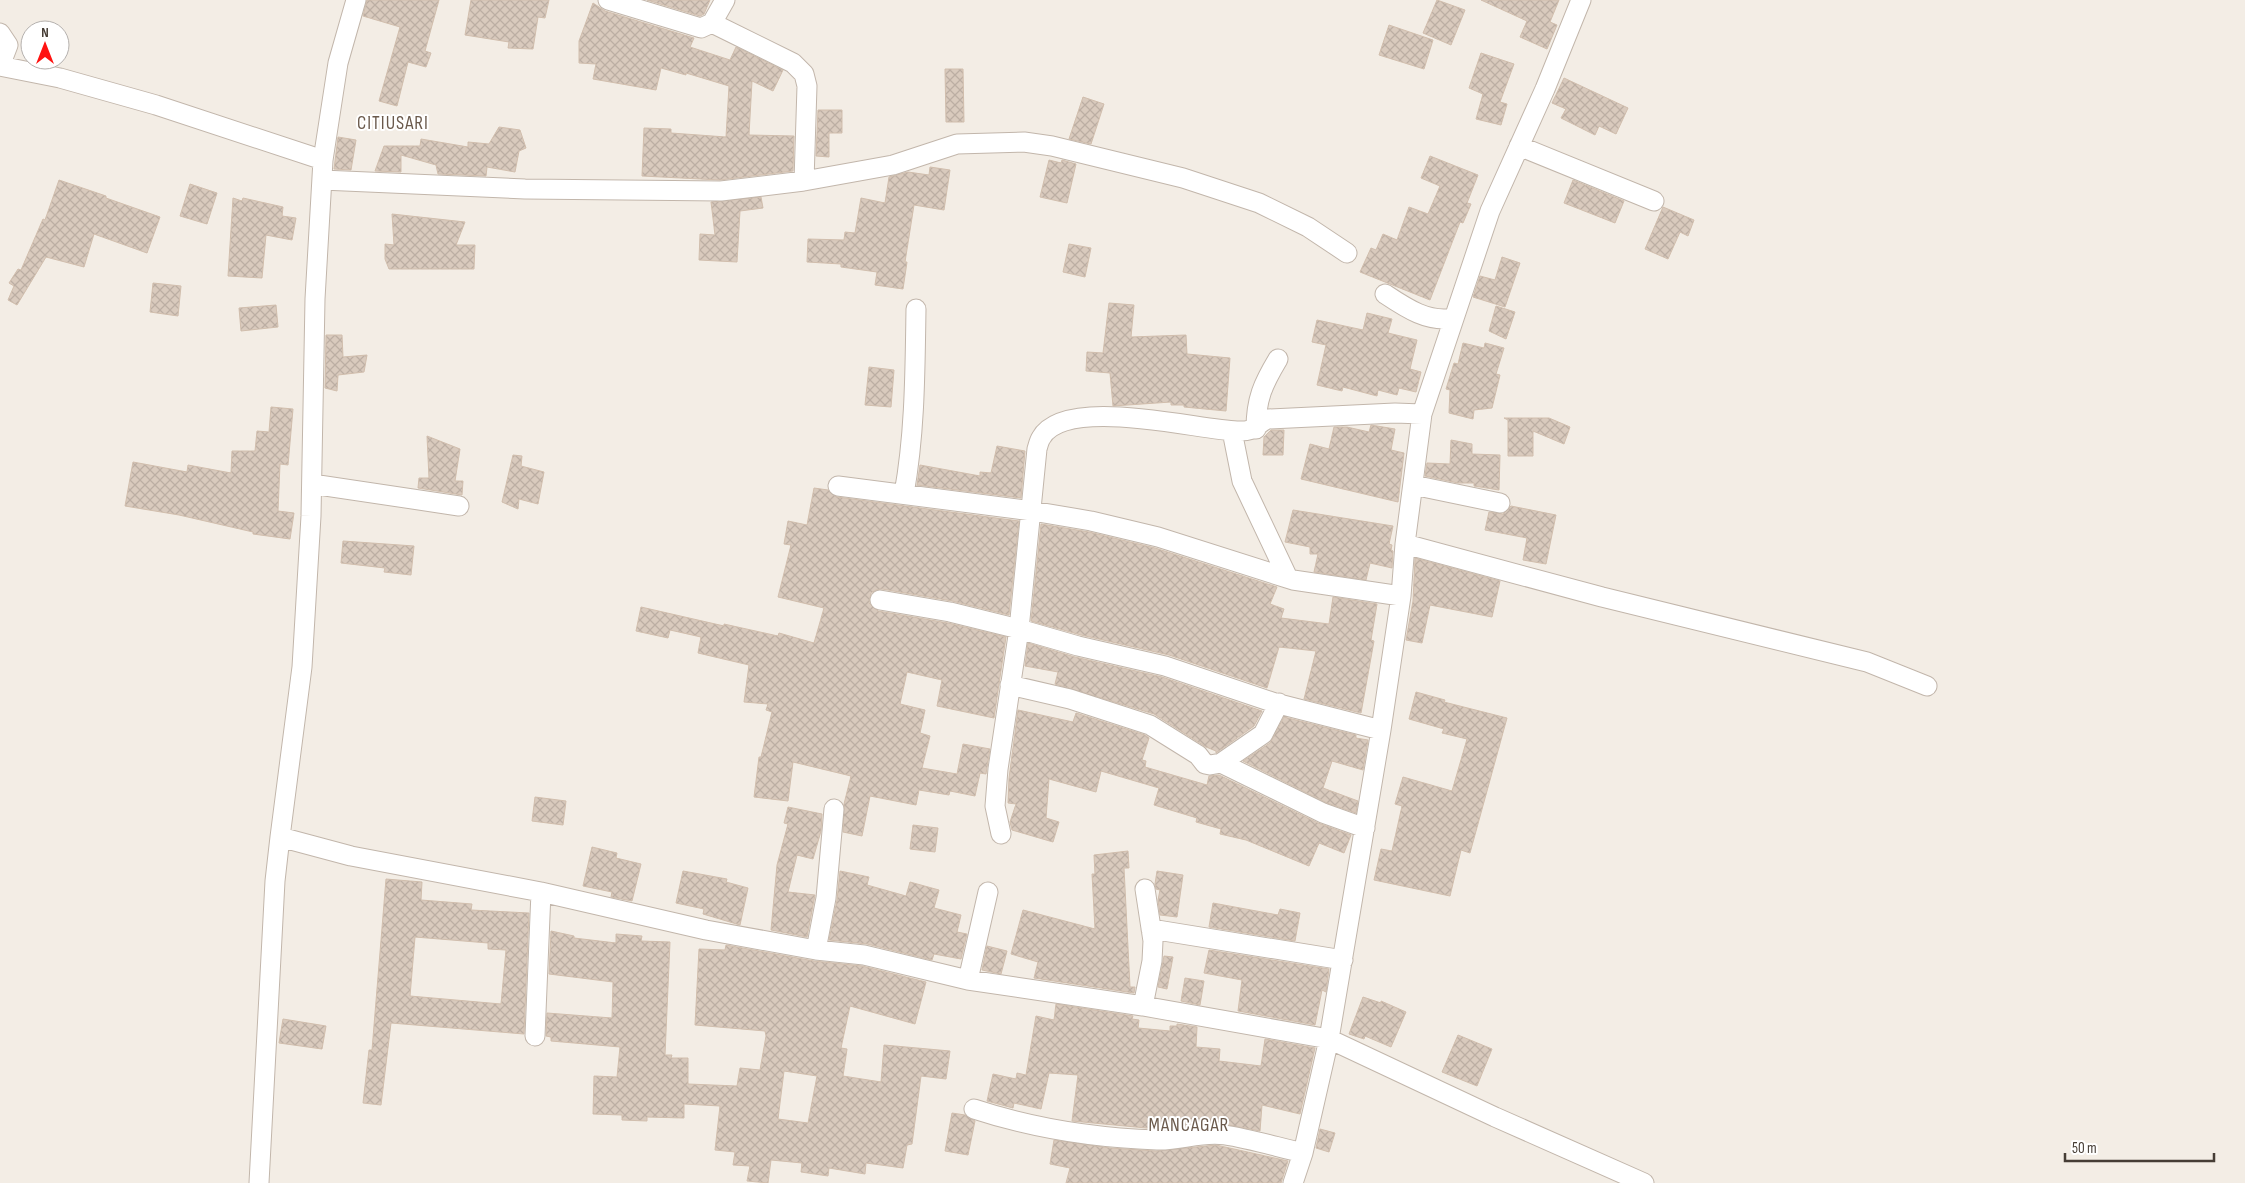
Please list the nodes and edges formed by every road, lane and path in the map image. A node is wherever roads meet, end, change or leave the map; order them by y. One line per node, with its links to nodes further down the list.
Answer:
1 (356, 0): 8 (street)
2 (608, 0): 5 (street)
3 (725, 0): 5 (street)
4 (1581, 0): 7 (street)
5 (712, 23): 10 (street)
6 (0, 33): 8 (street)
7 (1519, 146): 11 (street); 15 (street)
8 (323, 160): 9 (street)
9 (322, 180): 10 (street); 19 (street)
10 (804, 180): 12 (street)
11 (1654, 201)
12 (1346, 253)
13 (1385, 294): 15 (street)
14 (916, 309): 22 (street)
15 (1454, 318): 17 (street)
16 (1278, 359): 18 (street)
17 (1422, 414): 18 (street); 20 (street)
18 (1244, 430): 25 (street); 27 (street)
19 (312, 484): 24 (street); 39 (street)
20 (1412, 485): 23 (street); 26 (street)
21 (838, 486): 22 (street)
22 (904, 494): 25 (street)
23 (1500, 503)
24 (459, 506)
25 (1032, 510): 27 (street); 30 (street)
26 (1405, 544): 28 (street); 32 (street)
27 (1297, 580): 28 (street)
28 (1401, 596): 34 (street)
29 (880, 600): 30 (street)
30 (1019, 628): 31 (street); 33 (street)
31 (1010, 685): 35 (street); 38 (street)
32 (1928, 686)
33 (1272, 701): 34 (street); 35 (street)
34 (1381, 730): 37 (street)
35 (1207, 760): 37 (street)
36 (834, 809): 44 (street)
37 (1365, 828): 45 (street)
38 (1001, 834)
39 (280, 837): 41 (street); 52 (street)
40 (1144, 889): 43 (street)
41 (540, 892): 44 (street); 48 (street)
42 (988, 892): 46 (street)
43 (1160, 930): 45 (street); 47 (street)
44 (816, 950): 46 (street)
45 (1342, 960): 49 (street)
46 (968, 980): 47 (street)
47 (1142, 1006): 49 (street)
48 (535, 1036)
49 (1329, 1039): 51 (street); 54 (street)
50 (974, 1109): 51 (street)
51 (1303, 1153): 53 (street)
52 (260, 1183)
53 (1293, 1183)
54 (1644, 1183)

